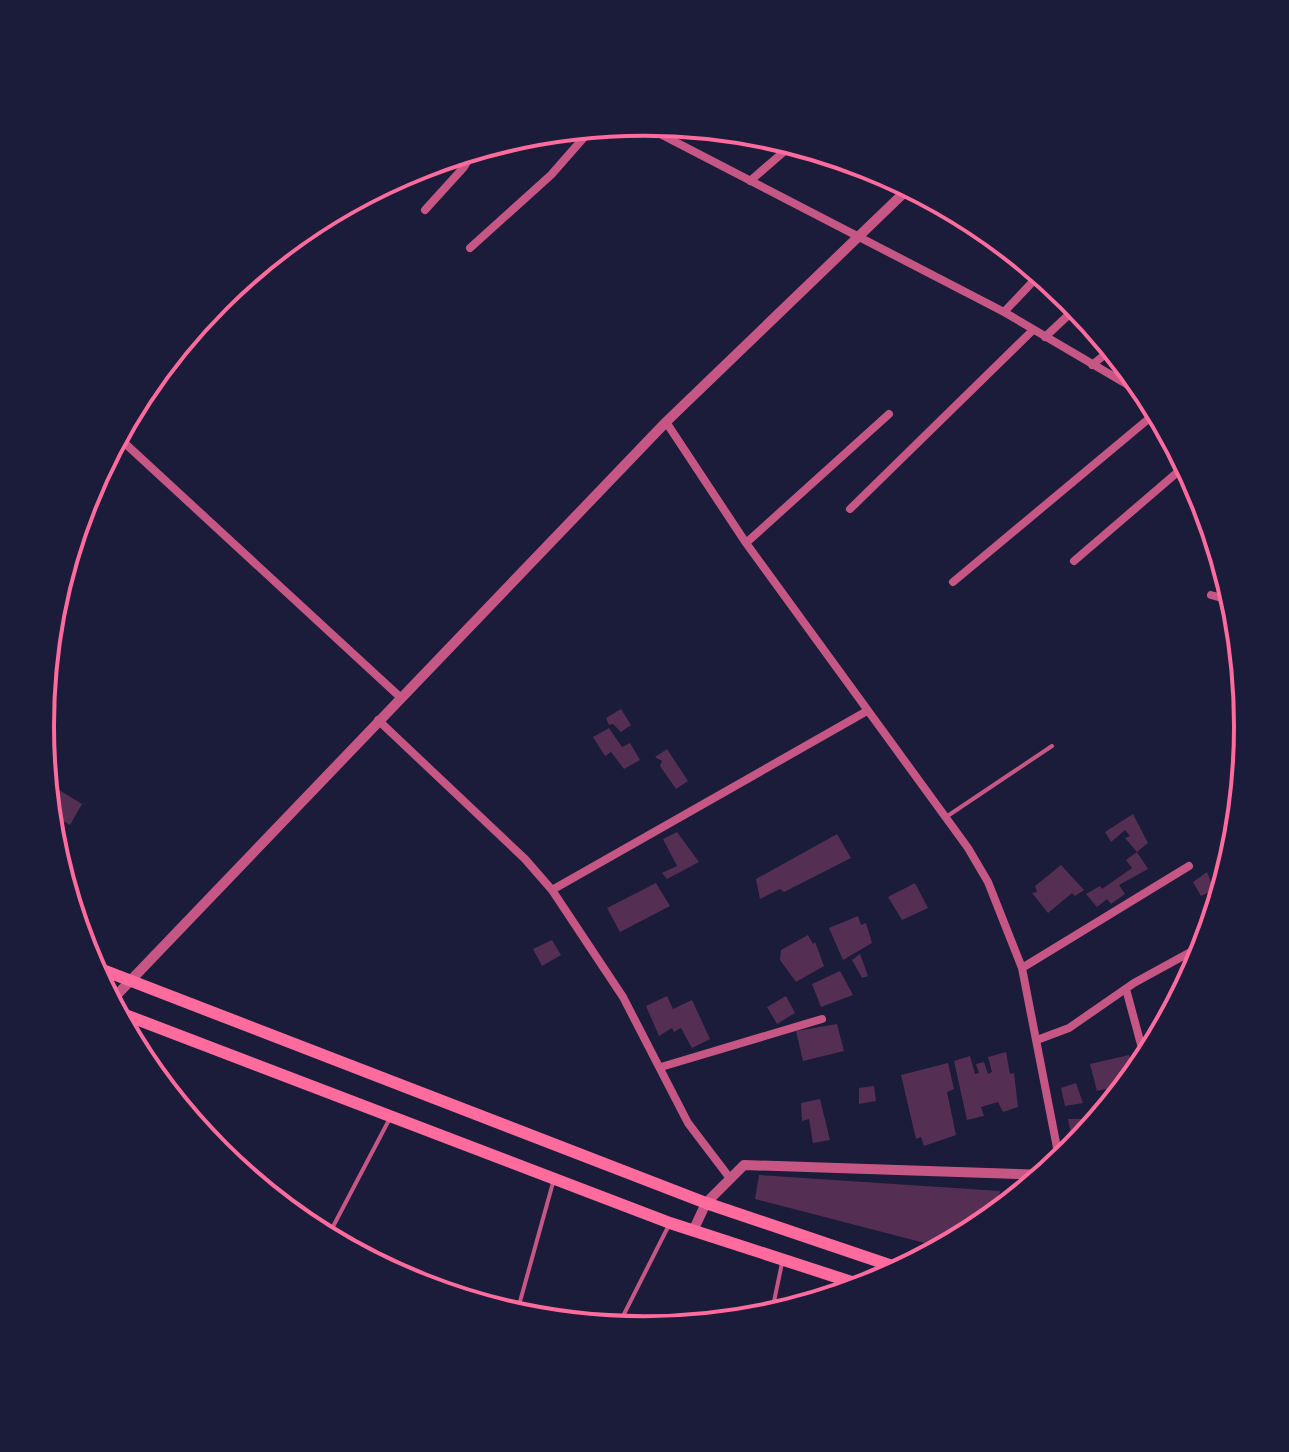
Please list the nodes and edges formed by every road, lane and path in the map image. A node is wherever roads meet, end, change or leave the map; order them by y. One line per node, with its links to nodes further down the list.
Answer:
1 (665, 137): 5 (street)
2 (582, 139): 9 (street)
3 (783, 153): 5 (street)
4 (466, 164): 7 (street)
5 (750, 181): 8 (street)
6 (902, 194): 8 (street)
7 (425, 210)
8 (858, 235): 11 (street); 20 (street)
9 (470, 248)
10 (1033, 281): 11 (street)
11 (1004, 312): 13 (street)
12 (1068, 315): 14 (street)
13 (1033, 330): 14 (street); 23 (street)
14 (1045, 337): 16 (street)
15 (1104, 356): 16 (street)
16 (1092, 365): 17 (street)
17 (1124, 382)
18 (889, 414): 24 (street)
19 (1148, 419): 26 (street)
20 (666, 422): 24 (street); 29 (street)
21 (126, 444): 29 (street)
22 (1177, 472): 25 (street)
23 (850, 509)
24 (746, 543): 30 (street)
25 (1074, 561)
26 (953, 582)
27 (1211, 595): 28 (street)
28 (1221, 598)
29 (400, 697): 31 (street)
30 (867, 711): 33 (street); 35 (street)
31 (378, 720): 35 (street); 39 (street)
32 (1052, 746): 33 (lane)
33 (946, 817): 37 (street)
34 (1189, 866): 37 (street)
35 (552, 890): 46 (street)
36 (1190, 953): 40 (street)
37 (1022, 968): 44 (street)
38 (108, 972): 39 (main road)
39 (132, 981): 41 (street); 52 (main road)
40 (1126, 989): 44 (street); 45 (street)
41 (119, 994)
42 (131, 1017): 47 (main road)
43 (822, 1019): 46 (street)
44 (1037, 1040): 48 (street)
45 (1141, 1045)
46 (661, 1067): 50 (street)
47 (391, 1115): 51 (main road); 54 (lane)
48 (1057, 1148)
49 (1029, 1174): 50 (street)
50 (729, 1177): 52 (street)
51 (554, 1179): 53 (main road); 60 (lane)
52 (706, 1203): 55 (street); 57 (main road)
53 (670, 1223): 55 (main road); 61 (lane)
54 (333, 1227)
55 (693, 1231): 56 (main road)
56 (782, 1261): 58 (main road); 59 (lane)
57 (887, 1264)
58 (846, 1281)
59 (774, 1302)
60 (520, 1303)
61 (623, 1315)

